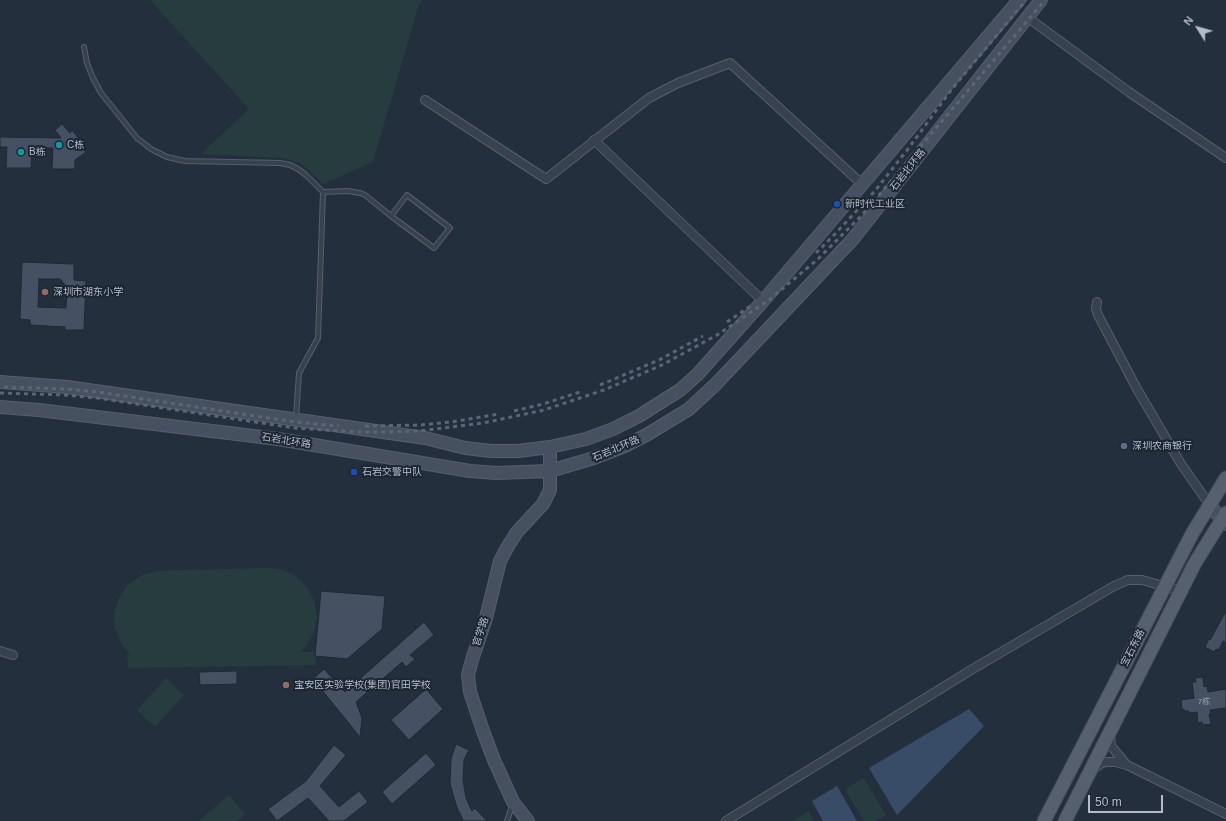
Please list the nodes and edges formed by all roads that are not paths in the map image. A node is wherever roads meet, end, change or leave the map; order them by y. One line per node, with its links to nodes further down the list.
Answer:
1 (1019, 0): 8 (main road, 石岩北环路)
2 (1042, 0): 3 (main road, 石岩北环路)
3 (1027, 17): 7 (street); 17 (main road, 石岩北环路)
4 (84, 47): 9 (lane)
5 (425, 100): 6 (street)
6 (594, 140): 8 (street); 11 (street)
7 (1226, 158)
8 (862, 184): 11 (main road, 石岩北环路)
9 (322, 192): 10 (lane); 15 (lane)
10 (391, 216): 10 (lane)
11 (763, 301): 16 (main road, 石岩北环路)
12 (1097, 302): 19 (street)
13 (0, 382): 15 (main road, 石岩北环路)
14 (0, 407): 17 (main road, 石岩北环路)
15 (296, 419): 16 (main road, 石岩北环路)
16 (550, 447): 17 (main road, 官学路)
17 (550, 471): 28 (main road, 官学路)
18 (1226, 478): 19 (main road, 宝石东路)
19 (1209, 504): 20 (main road); 21 (main road, 宝石东路)
20 (1225, 517): 22 (main road, 宝石东路)
21 (1165, 586): 22 (street); 32 (street); 33 (main road, 宝石东路)
22 (1181, 591): 25 (main road, 宝石东路)
23 (0, 651): 24 (street)
24 (13, 654)
25 (1111, 730): 26 (street); 27 (main road, 宝石东路)
26 (1127, 765): 27 (street); 29 (street)
27 (1088, 775): 34 (main road, 宝石东路)
28 (513, 802): 30 (lane); 31 (main road, 官学路)
29 (1226, 814)
30 (508, 821)
31 (528, 821)
32 (726, 821)
33 (1044, 821)
34 (1065, 821)

